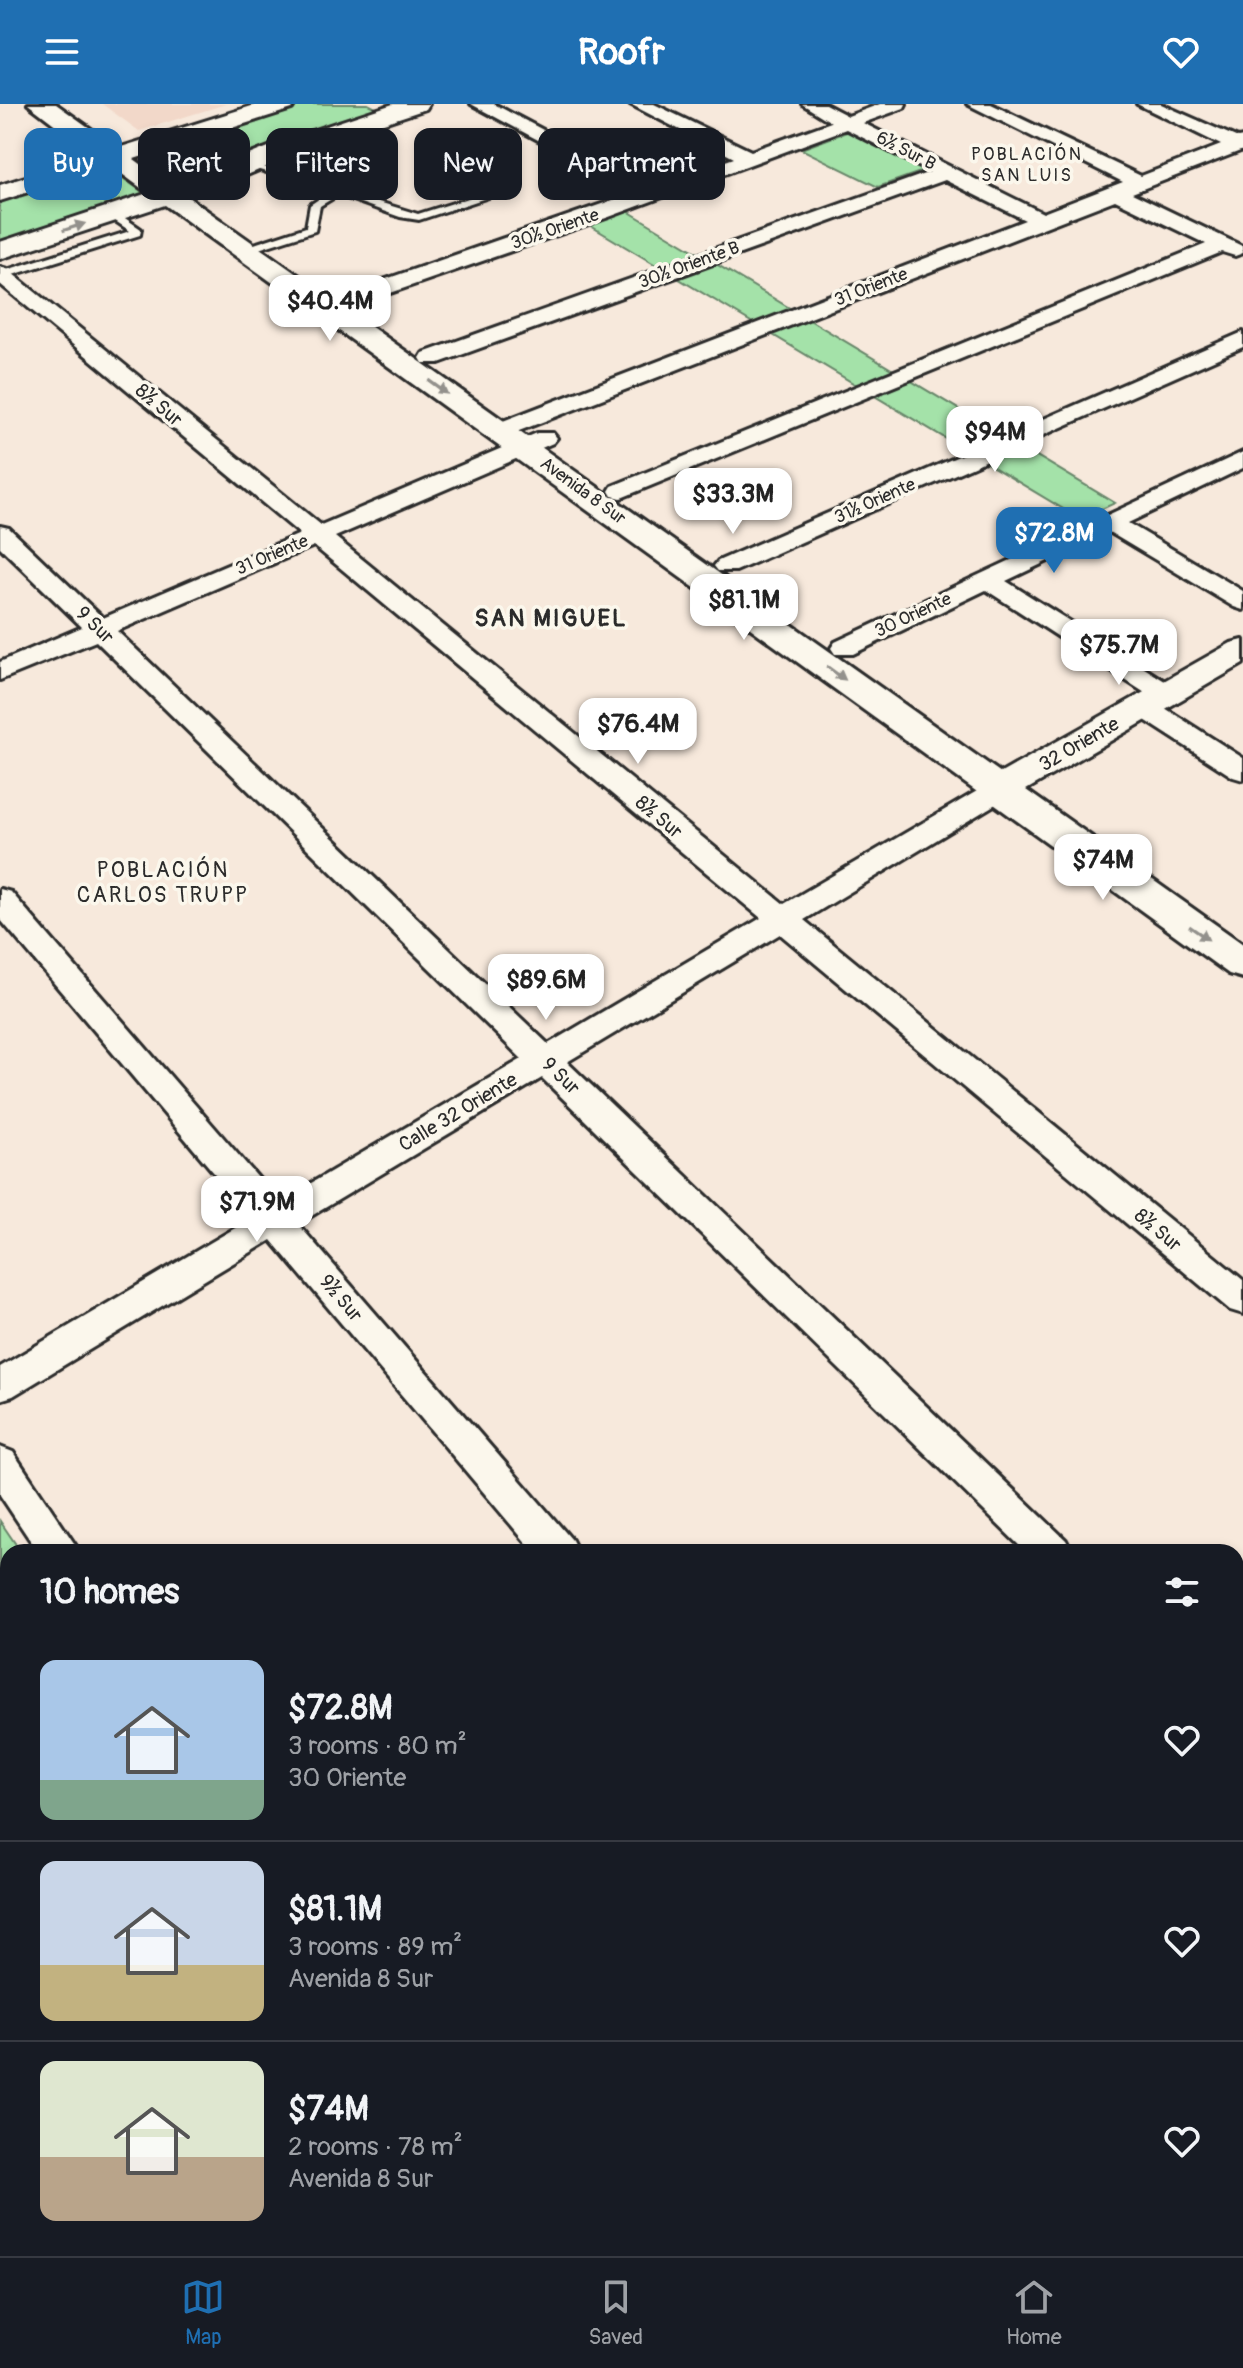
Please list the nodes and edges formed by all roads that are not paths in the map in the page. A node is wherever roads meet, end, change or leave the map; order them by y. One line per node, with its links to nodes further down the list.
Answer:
1 (40, 104): 14 (street, Avenida 8 Sur)
2 (70, 104): 14 (street, Avenida 8 Sur)
3 (283, 104): 14 (street)
4 (417, 104): 18 (street)
5 (480, 104): 12 (street)
6 (639, 104): 16 (street)
7 (811, 104): 11 (street, 6½ Sur B)
8 (897, 104): 11 (street, 30½ Oriente)
9 (976, 104): 22 (street)
10 (1146, 104): 13 (street)
11 (849, 122): 16 (street, 30½ Oriente); 21 (street, 6½ Sur B)
12 (538, 133)
13 (1240, 144): 15 (street, 31 Oriente)
14 (125, 154): 17 (street, Avenida 8 Sur); 24 (street)
15 (1207, 157): 19 (street); 22 (street, 31 Oriente)
16 (750, 158): 34 (street, 30½ Oriente)
17 (138, 163)
18 (251, 164): 20 (lane)
19 (1231, 168)
20 (266, 169)
21 (948, 172): 30 (street, 6½ Sur B); 36 (street, 30½ Oriente B)
22 (1140, 183): 23 (street, 31 Oriente)
23 (1115, 192): 30 (street, 31 Oriente); 32 (street)
24 (0, 193)
25 (155, 200): 33 (street)
26 (191, 200): 31 (street, Avenida 8 Sur)
27 (323, 200): 31 (lane)
28 (362, 200): 29 (lane)
29 (473, 200)
30 (1042, 221): 37 (street, 31 Oriente)
31 (257, 247): 34 (street, Avenida 8 Sur); 37 (street, Avenida 8 Sur, one-way to 37)
32 (1233, 249): 41 (street)
33 (1, 269): 44 (street, 8½ Sur)
34 (348, 300): 36 (street, Avenida 8 Sur)
35 (1243, 339): 45 (street, 31½ Oriente)
36 (431, 358): 37 (street, Avenida 8 Sur)
37 (522, 435): 41 (street, Avenida 8 Sur); 44 (street, 31 Oriente); 54 (street, Avenida 8 Sur, one-way to 54)
38 (1243, 459): 39 (street, 30 Oriente)
39 (1213, 473): 40 (street); 42 (street, 30 Oriente)
40 (1243, 489)
41 (621, 491): 45 (street, Avenida 8 Sur)
42 (1110, 522): 46 (street, 30 Oriente); 47 (street)
43 (0, 533): 48 (street, 9 Sur)
44 (317, 536): 48 (street, 31 Oriente); 56 (street, 8½ Sur)
45 (727, 566): 49 (street, Avenida 8 Sur)
46 (987, 580): 49 (street, 30 Oriente); 52 (street)
47 (1243, 602)
48 (100, 629): 51 (street, 31 Oriente); 59 (street, 9 Sur)
49 (844, 648): 54 (street, Avenida 8 Sur)
50 (1241, 654): 52 (street, 32 Oriente)
51 (0, 672)
52 (1155, 700): 53 (street); 54 (street, 32 Oriente)
53 (1243, 771)
54 (1012, 783): 56 (street, Calle 32 Oriente); 57 (street, Avenida 8 Sur); 58 (street, Avenida 8 Sur, one-way to 58)
55 (0, 899): 60 (street, 9½ Sur)
56 (782, 919): 59 (street, Calle 32 Oriente); 61 (street, 8½ Sur)
57 (1243, 929)
58 (1243, 964)
59 (545, 1060): 60 (street, Calle 32 Oriente); 66 (street, 9 Sur)
60 (275, 1220): 62 (street, Calle 32 Oriente); 65 (street, 9½ Sur)
61 (1243, 1300)
62 (0, 1385)
63 (0, 1463): 64 (street)
64 (55, 1544)
65 (551, 1544)
66 (1044, 1544)

